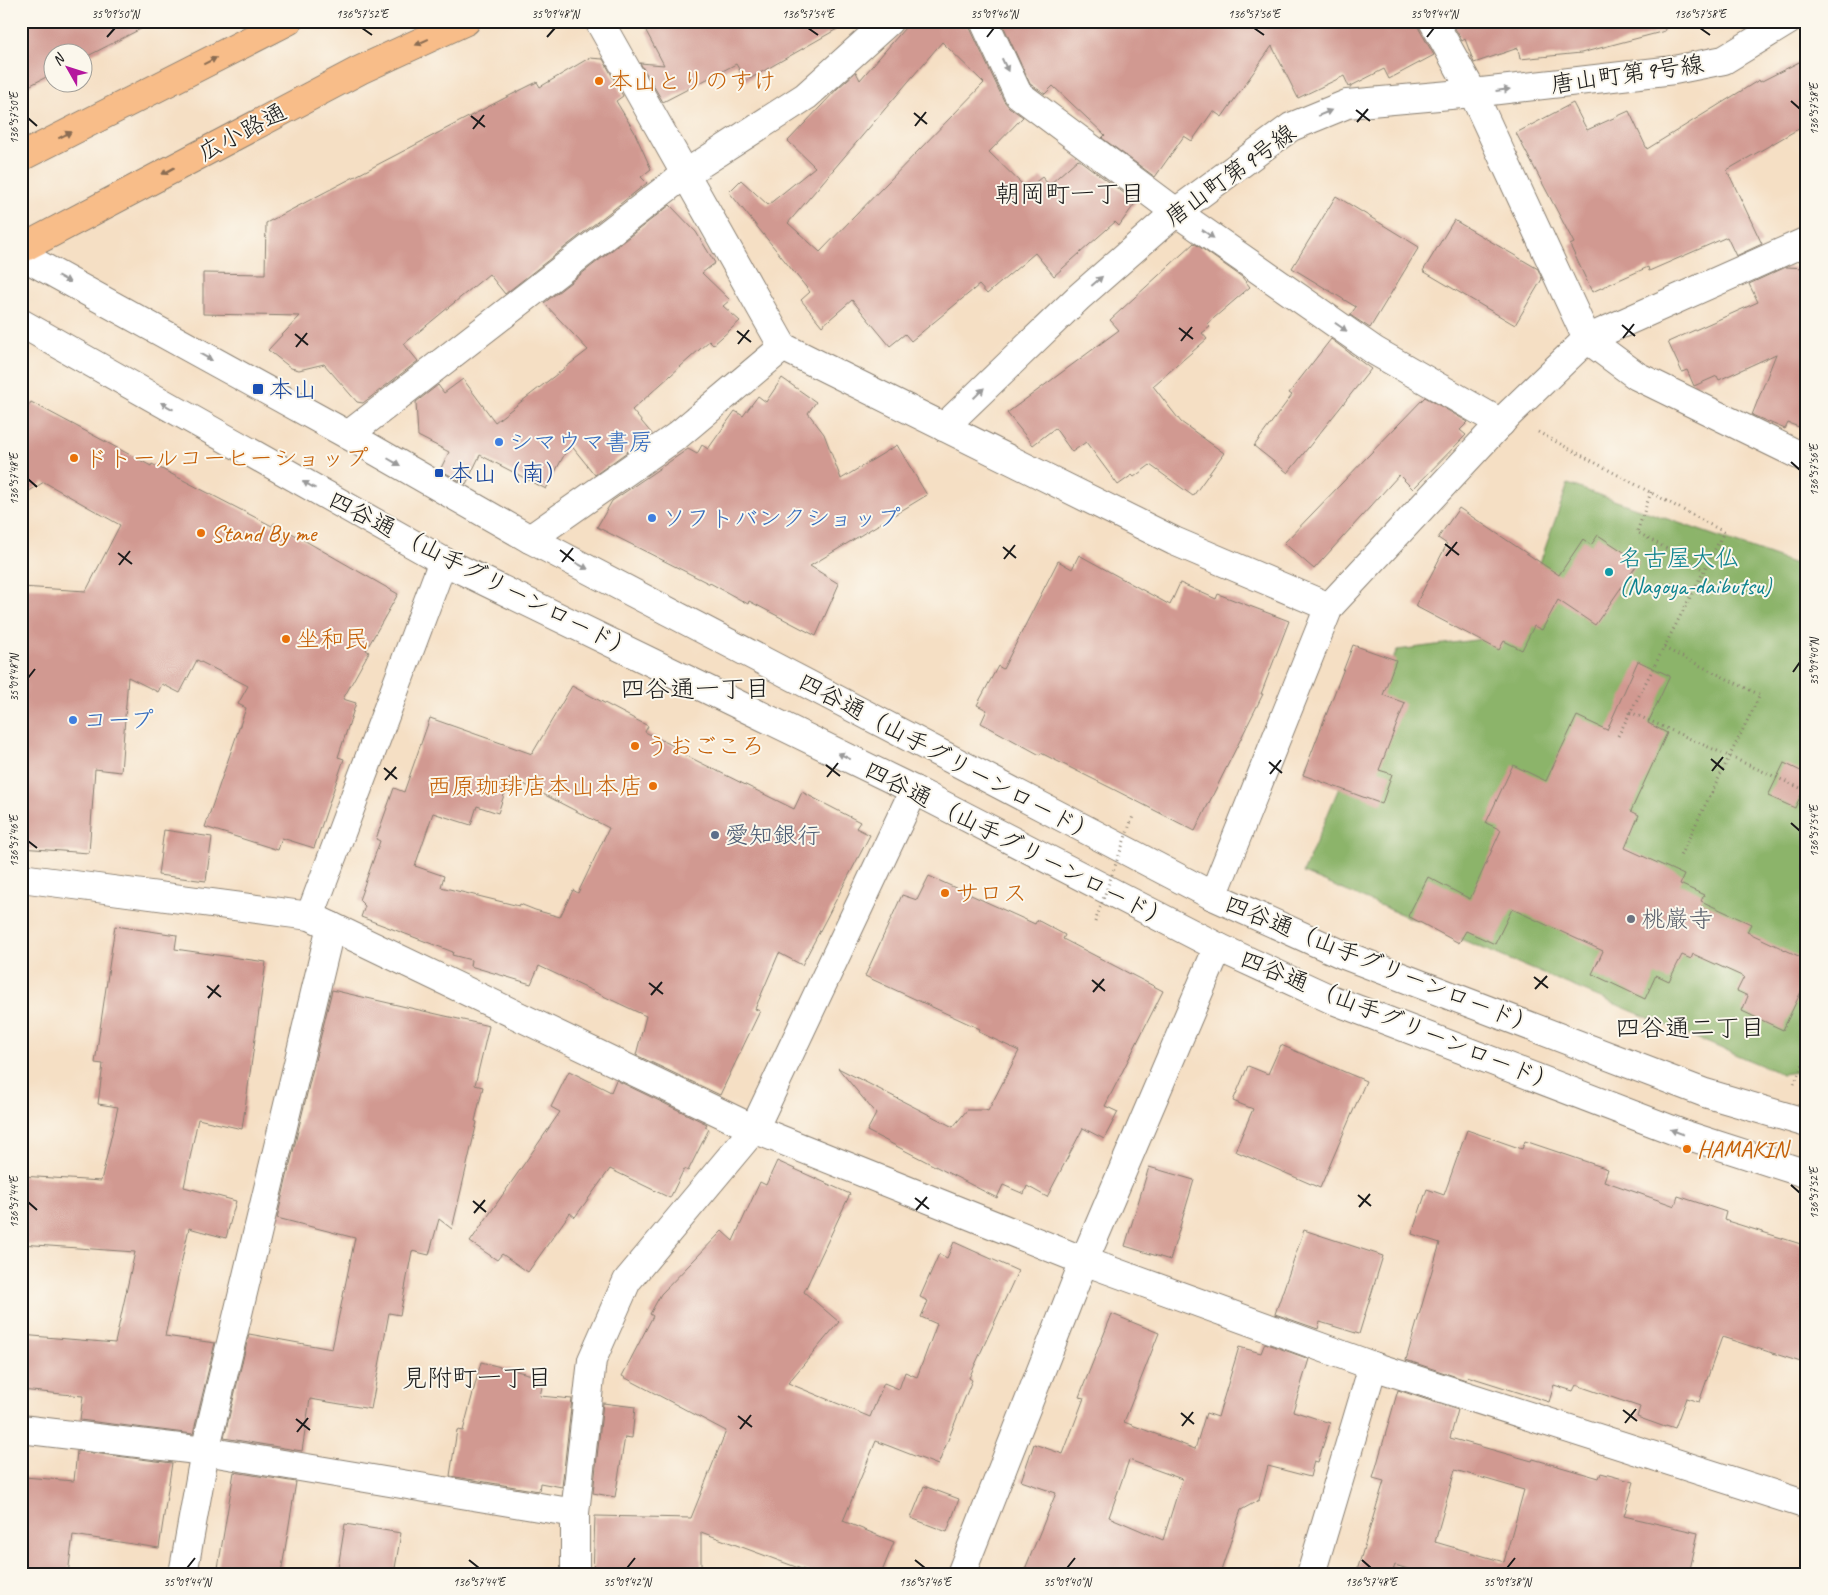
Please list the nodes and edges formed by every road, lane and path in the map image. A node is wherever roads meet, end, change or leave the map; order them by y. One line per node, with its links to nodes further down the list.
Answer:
1 (288, 21): 9 (main road, one-way to 1)
2 (466, 21): 13 (main road, 広小路通, one-way to 13)
3 (599, 21): 10 (street)
4 (889, 21): 10 (street)
5 (984, 21): 11 (street, one-way to 11)
6 (1433, 21): 8 (street)
7 (1788, 21): 8 (street, 唐山町第9号線, one-way to 7)
8 (1473, 93): 11 (street, 唐山町第9号線, one-way to 8); 16 (street)
9 (21, 157)
10 (685, 174): 17 (street); 20 (street)
11 (1176, 212): 18 (street, one-way to 18); 19 (street, 唐山町第9号線, one-way to 11)
12 (1807, 241): 16 (street)
13 (21, 249)
14 (21, 255): 20 (street, 四谷通（山手グリーンロード）, one-way to 20)
15 (21, 323): 24 (street, 四谷通 （山手グリーンロード）, one-way to 15)
16 (1587, 339): 18 (street); 21 (street)
17 (783, 347): 19 (street); 23 (street)
18 (1504, 419): 22 (path); 26 (street)
19 (944, 427): 26 (street)
20 (348, 435): 23 (street, 四谷通（山手グリーンロード）, one-way to 23)
21 (1807, 459)
22 (1651, 492): 25 (path); 25 (path)
23 (530, 539): 36 (street, 四谷通（山手グリーンロード）, one-way to 36)
24 (443, 561): 31 (street, 四谷通 （山手グリーンロード）, one-way to 24); 37 (street)
25 (1704, 570): 27 (path)
26 (1329, 607): 36 (street)
27 (1664, 648): 28 (path); 30 (path)
28 (1630, 712): 29 (path); 30 (path)
29 (1618, 736)
30 (1729, 756): 32 (path); 34 (path)
31 (914, 790): 39 (street, 四谷通 （山手グリーンロード）); 41 (street)
32 (1807, 791)
33 (1134, 816): 38 (path, bridge)
34 (1680, 856)
35 (21, 878): 37 (street)
36 (1213, 896): 40 (street, 四谷通（山手グリーンロード）)
37 (321, 921): 41 (street); 46 (street)
38 (1095, 922)
39 (1218, 946): 42 (street, 四谷通 （山手グリーンロード）, one-way to 39); 43 (street)
40 (1807, 1123)
41 (754, 1129): 43 (street); 48 (street)
42 (1807, 1174)
43 (1084, 1261): 44 (street); 51 (street)
44 (1373, 1366): 47 (street); 52 (street)
45 (21, 1429): 46 (street)
46 (205, 1451): 48 (street); 49 (street)
47 (1807, 1505)
48 (574, 1513): 50 (street)
49 (183, 1574)
50 (575, 1574)
51 (961, 1574)
52 (1311, 1574)

